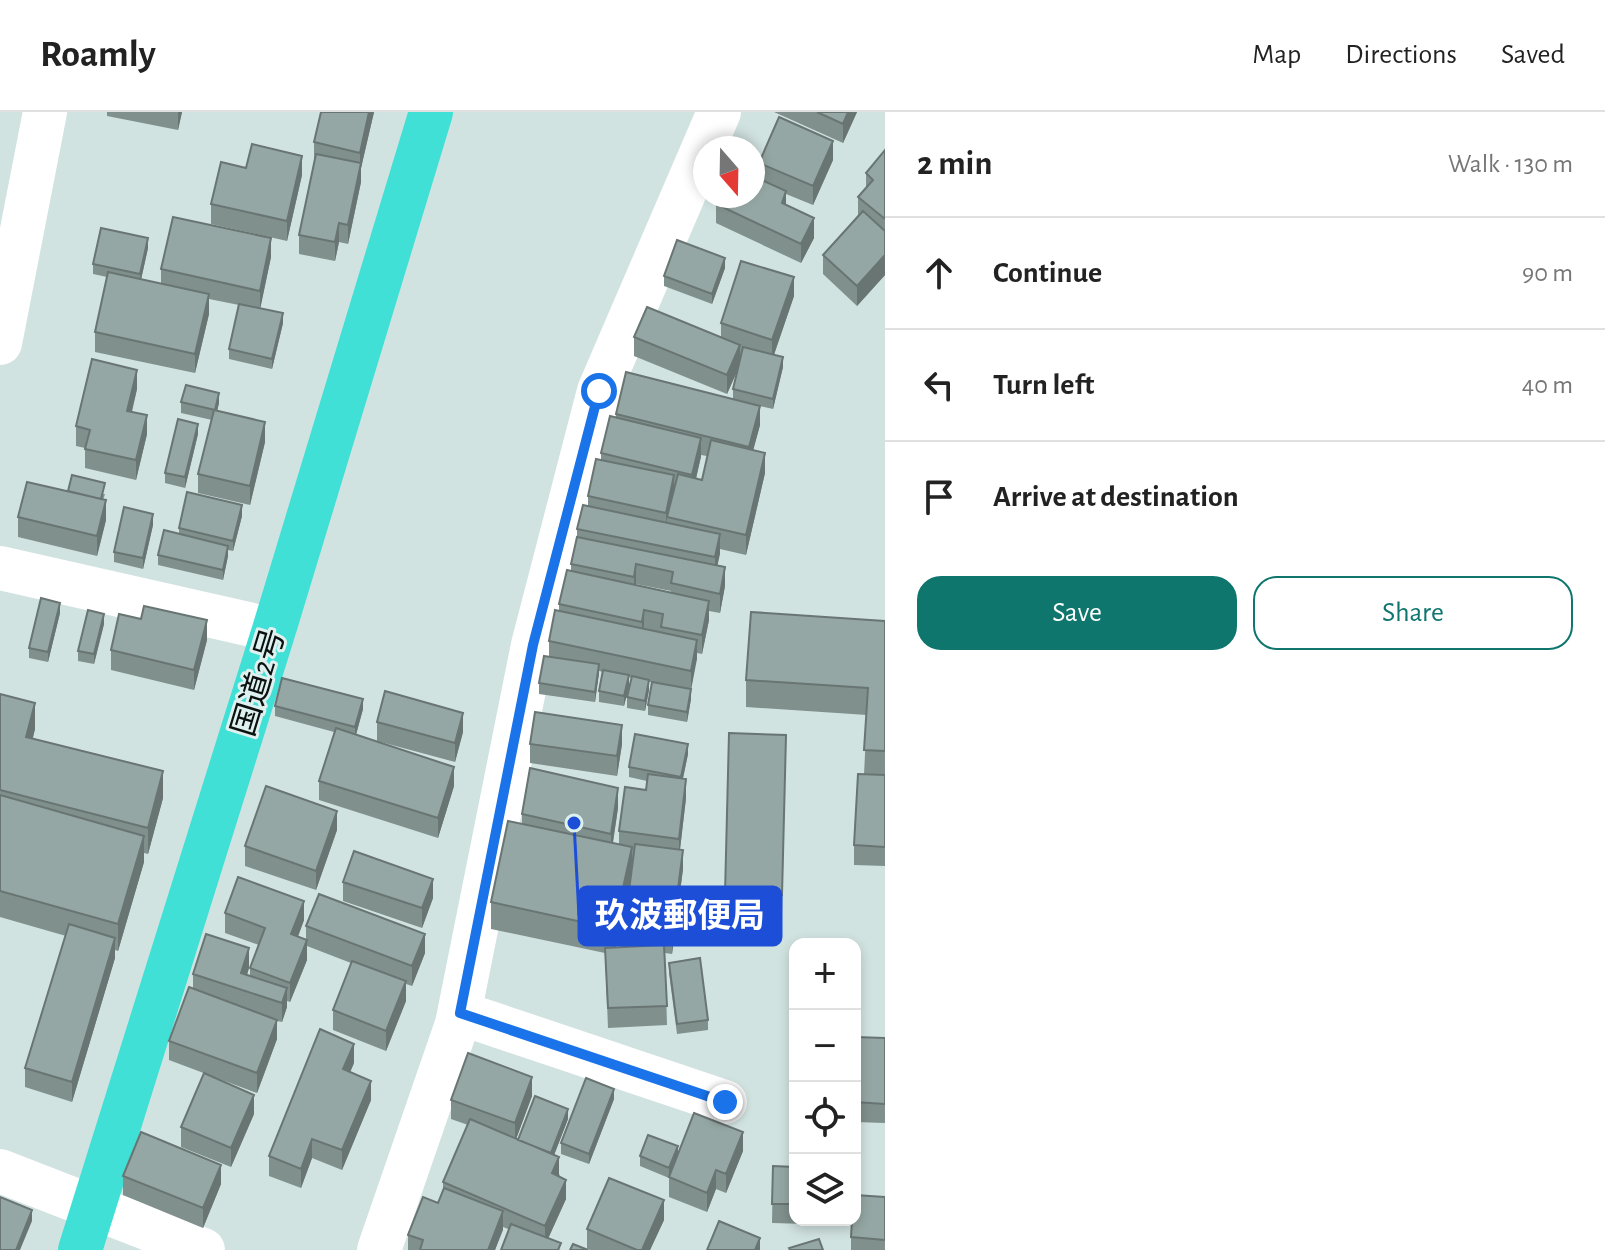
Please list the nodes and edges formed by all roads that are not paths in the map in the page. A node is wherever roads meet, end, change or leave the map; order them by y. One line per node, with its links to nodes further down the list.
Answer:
1 (45, 112): 4 (street)
2 (431, 112): 6 (highway, 国道2号)
3 (719, 112): 7 (street)
4 (0, 343)
5 (0, 568): 6 (street)
6 (274, 630): 10 (highway, 国道2号)
7 (460, 1013): 8 (street); 13 (street)
8 (725, 1102)
9 (0, 1171): 10 (street)
10 (94, 1207): 11 (highway, 国道2号); 12 (street)
11 (80, 1250)
12 (203, 1250)
13 (379, 1250)

